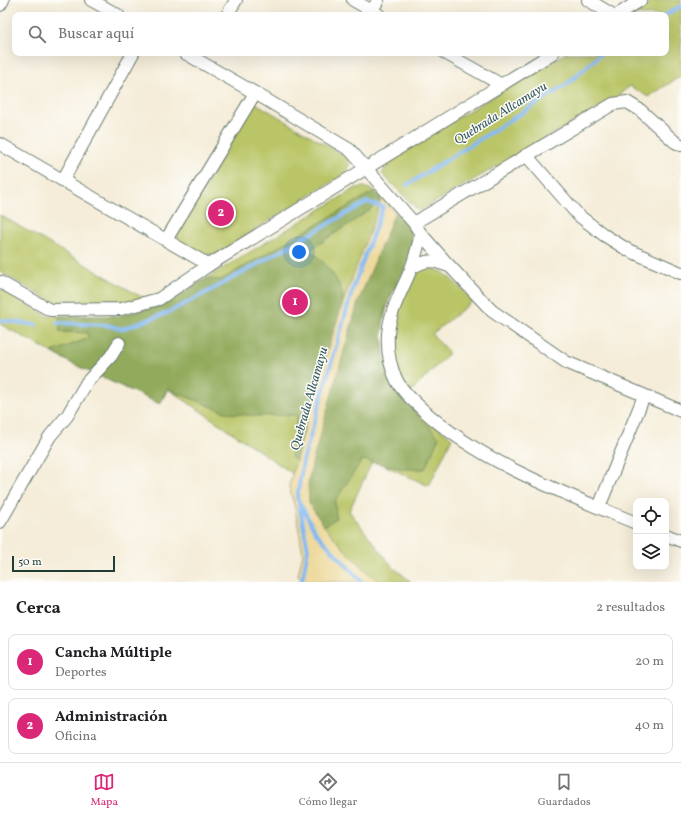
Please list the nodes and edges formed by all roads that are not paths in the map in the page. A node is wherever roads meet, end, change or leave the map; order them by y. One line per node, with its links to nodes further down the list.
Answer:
1 (3, 0): 9 (street)
2 (91, 0): 10 (street)
3 (236, 0): 11 (street)
4 (353, 0): 12 (street)
5 (378, 0): 13 (street)
6 (588, 0): 14 (street)
7 (641, 0): 8 (street)
8 (624, 4)
9 (0, 5)
10 (113, 12)
11 (229, 12)
12 (373, 12)
13 (375, 12)
14 (608, 12)
15 (131, 56): 25 (street)
16 (190, 56): 20 (street)
17 (450, 56): 19 (street)
18 (548, 56): 19 (street)
19 (500, 84): 24 (street)
20 (255, 93): 24 (street); 28 (street)
21 (0, 144): 25 (street)
22 (681, 144): 23 (street)
23 (526, 155): 26 (street); 32 (street)
24 (366, 168): 26 (street); 29 (street)
25 (63, 180): 28 (street)
26 (414, 223): 27 (street)
27 (421, 234): 30 (street); 31 (street)
28 (166, 240): 29 (street)
29 (209, 264): 33 (street)
30 (449, 266): 31 (street); 35 (street)
31 (411, 268): 37 (street)
32 (681, 273)
33 (0, 282)
34 (119, 342): 38 (street)
35 (644, 396): 36 (street); 37 (street)
36 (681, 411)
37 (599, 507): 39 (street)
38 (0, 522)
39 (633, 522)
40 (669, 536): 41 (street)
41 (681, 541)

